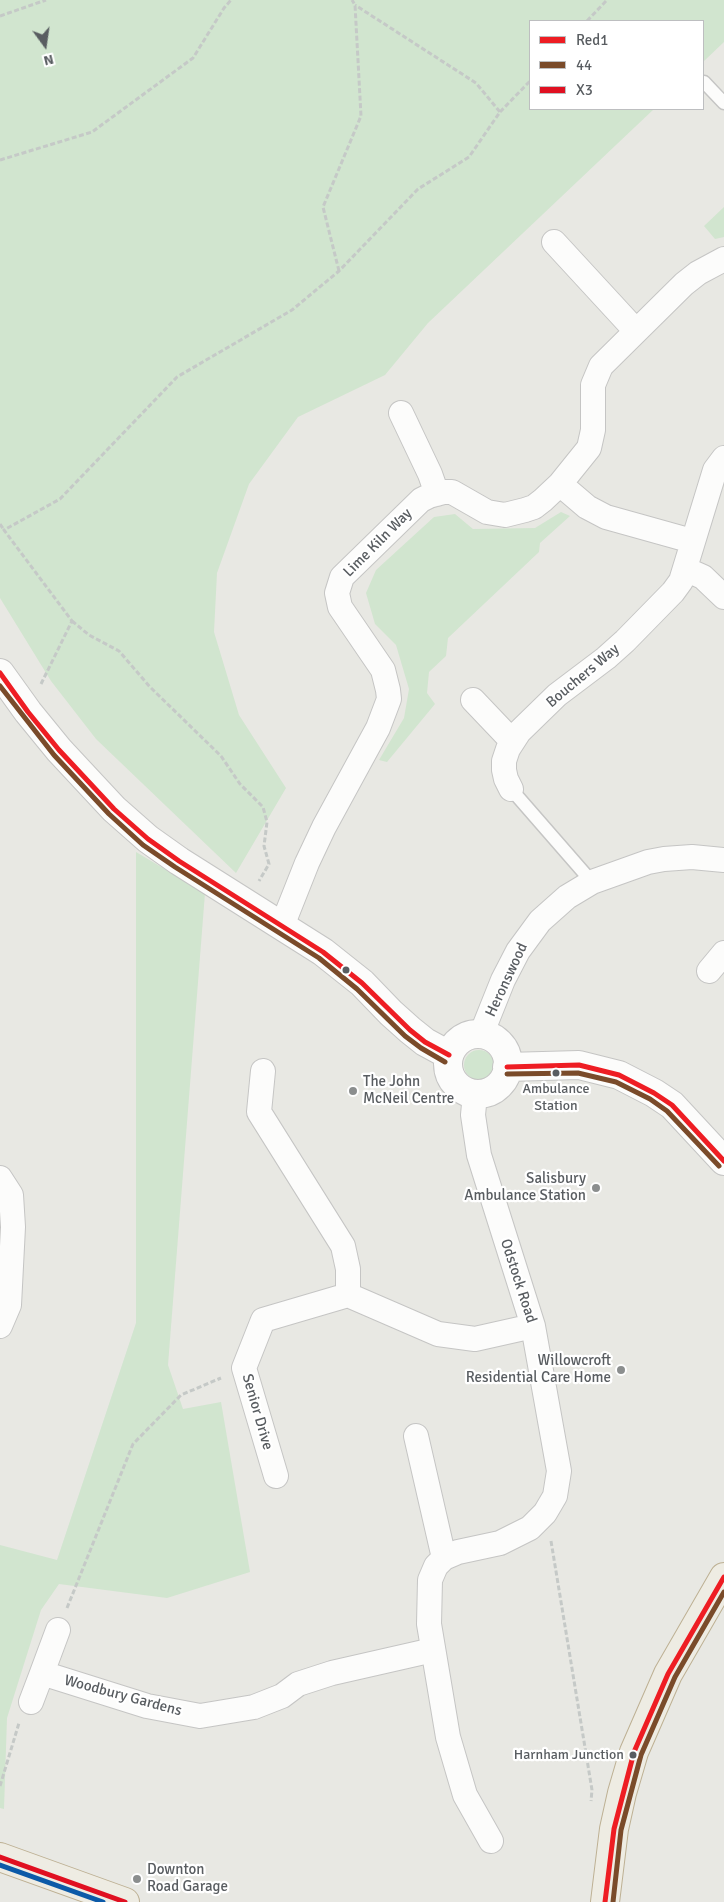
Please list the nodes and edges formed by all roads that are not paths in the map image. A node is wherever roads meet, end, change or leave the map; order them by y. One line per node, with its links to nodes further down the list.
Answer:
1 (704, 82): 2 (lane)
2 (724, 103)
3 (554, 242): 5 (street)
4 (724, 259): 5 (street)
5 (636, 331): 8 (street)
6 (401, 413): 9 (street)
7 (724, 458): 10 (street, Bouchers Way)
8 (560, 484): 9 (street); 10 (street)
9 (437, 494): 19 (street, Lime Kiln Way)
10 (692, 541): 11 (street, Bouchers Way)
11 (685, 570): 12 (street); 15 (street, Bouchers Way)
12 (724, 597)
13 (0, 673): 19 (street)
14 (473, 700): 15 (street)
15 (512, 741): 16 (street, Bouchers Way)
16 (511, 789): 18 (lane)
17 (724, 860): 18 (street, Heronswood)
18 (592, 882): 22 (street, Heronswood)
19 (282, 926): 23 (street)
20 (724, 953): 21 (street)
21 (709, 971)
22 (481, 1035): 23 (street); 24 (street)
23 (449, 1055): 26 (street)
24 (507, 1067): 26 (street); 27 (street)
25 (263, 1071): 29 (street)
26 (475, 1094): 31 (street, Odstock Road)
27 (724, 1161)
28 (0, 1178): 30 (street)
29 (348, 1295): 31 (street); 33 (street, Senior Drive)
30 (0, 1326)
31 (532, 1326): 34 (street, Odstock Road)
32 (416, 1436): 34 (street)
33 (276, 1476)
34 (444, 1558): 37 (street)
35 (724, 1577): 43 (highway)
36 (58, 1630): 38 (street)
37 (433, 1650): 38 (street, Woodbury Gardens); 40 (street)
38 (42, 1673): 39 (street)
39 (25, 1711)
40 (491, 1841)
41 (0, 1856): 42 (highway)
42 (122, 1901)
43 (605, 1902)

